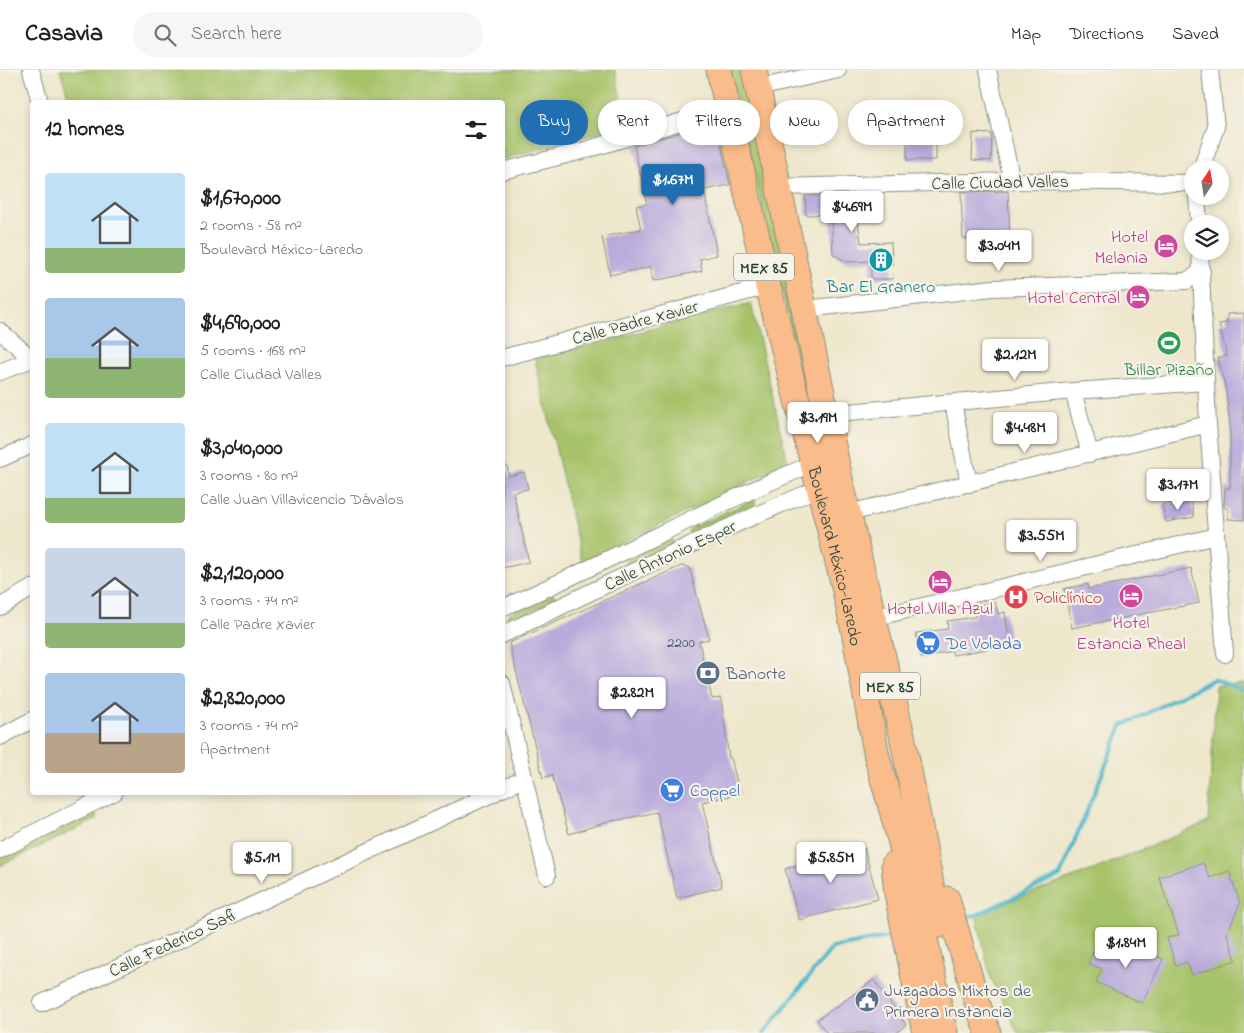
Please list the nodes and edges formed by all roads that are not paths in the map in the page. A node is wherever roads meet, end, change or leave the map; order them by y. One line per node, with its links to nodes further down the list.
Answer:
1 (31, 70): 7 (street)
2 (719, 70): 8 (main road, Boulevard México-Laredo / MEX 85)
3 (838, 70): 6 (street)
4 (988, 70): 13 (street)
5 (1210, 70): 11 (street)
6 (756, 79): 15 (main road, Boulevard México-Laredo / MEX 85)
7 (39, 100)
8 (725, 100)
9 (677, 123): 12 (street)
10 (736, 145): 18 (main road, Boulevard México-Laredo / MEX 85)
11 (1204, 160)
12 (505, 170)
13 (1012, 181): 14 (street, Calle Ciudad Valles); 15 (street, Calle Ciudad Valles)
14 (1184, 183)
15 (777, 187): 19 (main road, Boulevard México-Laredo / MEX 85)
16 (1201, 260): 17 (street)
17 (1202, 272): 19 (street); 25 (street)
18 (768, 286): 22 (street, Calle Padre Xavier); 29 (main road, Boulevard México-Laredo / MEX 85)
19 (805, 309): 28 (main road, Boulevard México-Laredo / MEX 85)
20 (0, 331): 21 (street)
21 (30, 357)
22 (505, 357)
23 (30, 360): 24 (street)
24 (0, 372)
25 (1206, 382): 26 (street); 30 (street)
26 (1073, 391): 27 (street); 33 (street)
27 (953, 403): 28 (street); 37 (street)
28 (827, 413): 29 (street); 32 (main road, Boulevard México-Laredo / MEX 85)
29 (800, 418): 35 (main road, Boulevard México-Laredo / MEX 85)
30 (1208, 424): 33 (street); 40 (street)
31 (30, 446): 34 (street)
32 (836, 454): 35 (street, Calle Antonio Esper); 36 (main road, Boulevard México-Laredo / MEX 85)
33 (1090, 454): 37 (street)
34 (0, 459)
35 (813, 464): 36 (main road, Boulevard México-Laredo / MEX 85); 39 (street, Calle Antonio Esper)
36 (829, 484): 38 (main road, Boulevard México-Laredo / MEX 85); 41 (street, Calle Antonio Esper); 56 (main road, Boulevard México-Laredo / MEX 85)
37 (969, 484): 38 (street)
38 (849, 513): 47 (main road, Boulevard México-Laredo / MEX 85)
39 (675, 527): 41 (street); 42 (street, Calle Antonio Esper)
40 (1216, 536): 47 (street); 49 (street)
41 (686, 548): 43 (street, Calle Antonio Esper)
42 (614, 558): 43 (street); 46 (street, Calle Antonio Esper)
43 (622, 577): 48 (street, Calle Antonio Esper)
44 (30, 589): 45 (street)
45 (0, 607)
46 (505, 607)
47 (873, 618): 52 (main road, Boulevard México-Laredo / MEX 85)
48 (505, 634)
49 (1225, 654)
50 (505, 696): 54 (street)
51 (30, 721): 53 (street)
52 (902, 735): 61 (main road, Boulevard México-Laredo / MEX 85); 63 (main road)
53 (0, 737)
54 (524, 779): 55 (street); 60 (street)
55 (505, 788)
56 (887, 794): 61 (main road, Boulevard México-Laredo / MEX 85); 64 (main road)
57 (109, 795): 59 (street)
58 (490, 795): 62 (street, Calle Federico Safi)
59 (0, 850)
60 (547, 876)
61 (925, 895): 65 (main road, MEX 85); 66 (main road, MEX 85)
62 (42, 1003)
63 (978, 1005): 67 (main road); 68 (main road)
64 (925, 1033)
65 (945, 1033)
66 (960, 1033)
67 (972, 1033)
68 (988, 1033)

